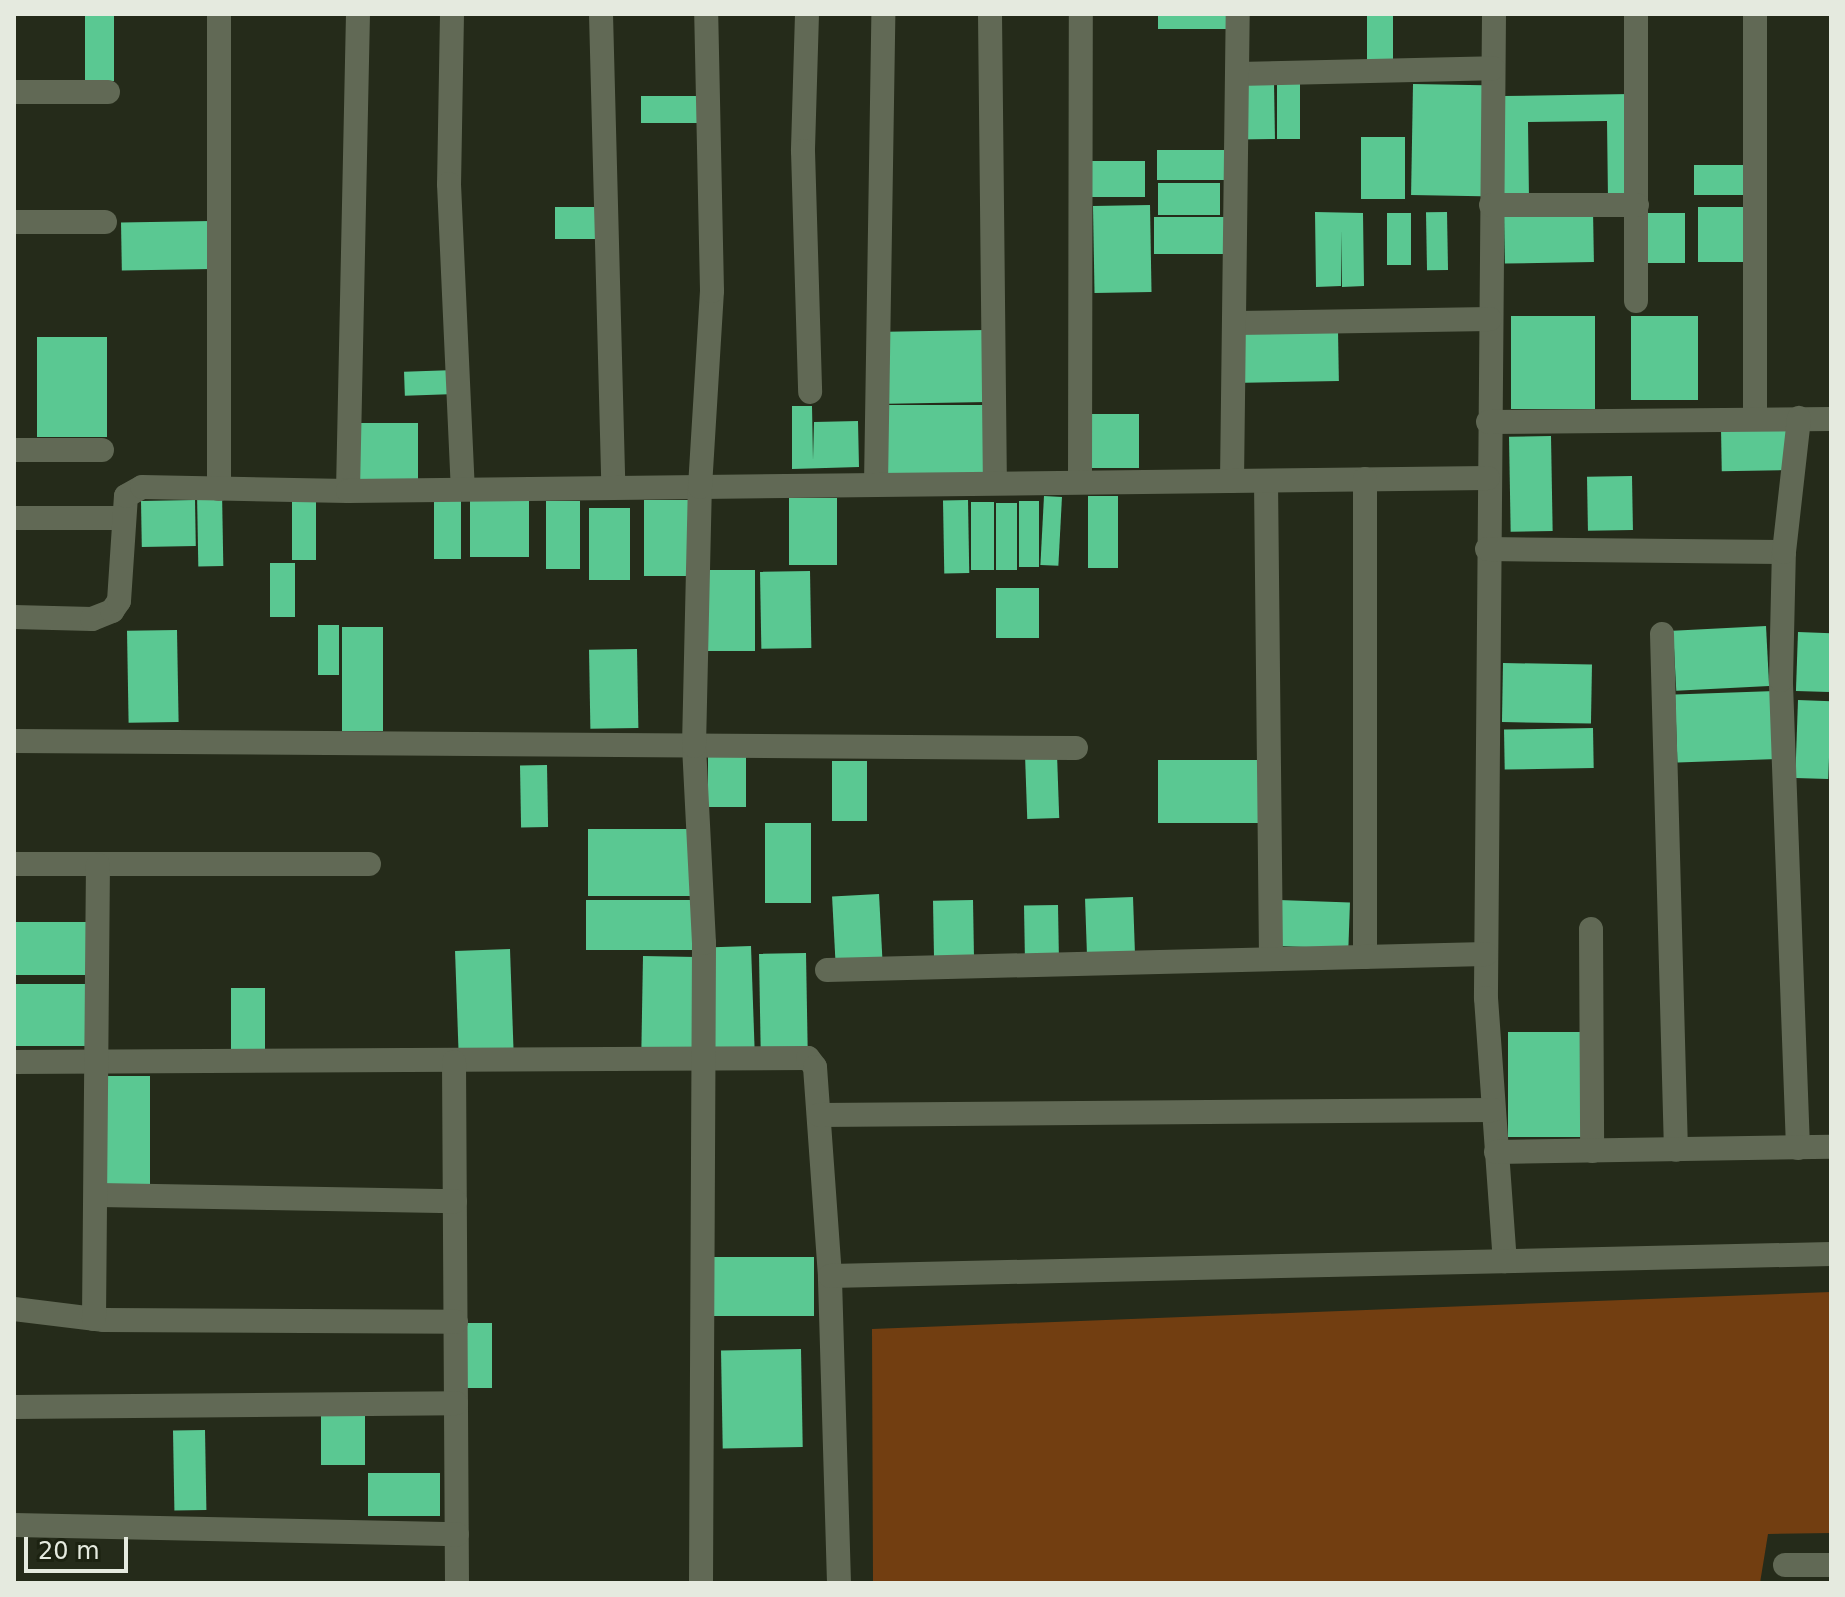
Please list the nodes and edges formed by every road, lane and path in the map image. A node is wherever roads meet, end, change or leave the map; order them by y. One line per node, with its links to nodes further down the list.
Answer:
1 (219, 14): 42 (street)
2 (358, 14): 43 (street)
3 (452, 14): 40 (street)
4 (601, 14): 41 (street)
5 (706, 14): 39 (street)
6 (807, 14): 25 (street)
7 (883, 14): 38 (street)
8 (990, 14): 37 (street)
9 (1081, 14): 36 (street)
10 (1238, 14): 15 (street)
11 (1494, 14): 14 (street)
12 (1636, 14): 19 (street)
13 (1755, 14): 26 (street)
14 (1493, 68): 15 (street); 18 (street)
15 (1238, 74): 24 (street)
16 (14, 92): 17 (street)
17 (108, 92)
18 (1491, 205): 19 (street); 23 (street)
19 (1637, 205): 22 (street)
20 (14, 222): 21 (street)
21 (105, 222)
22 (1636, 301)
23 (1490, 319): 24 (street); 29 (street)
24 (1236, 323): 34 (street)
25 (810, 392)
26 (1755, 418): 27 (street); 29 (street)
27 (1799, 418): 28 (street); 47 (street)
28 (1831, 419)
29 (1488, 422): 32 (street)
30 (14, 450): 31 (street)
31 (102, 450)
32 (1488, 478): 33 (street); 46 (street)
33 (1365, 479): 35 (street); 58 (street)
34 (1232, 481): 35 (street); 36 (street)
35 (1266, 481): 59 (street)
36 (1080, 482): 37 (street)
37 (995, 483): 38 (street)
38 (876, 484): 39 (street)
39 (700, 487): 41 (street); 51 (street)
40 (463, 488): 41 (street); 43 (street)
41 (613, 488)
42 (219, 489): 43 (street); 45 (street)
43 (348, 491)
44 (14, 518): 45 (street)
45 (123, 518): 48 (street)
46 (1487, 549): 47 (street); 57 (street)
47 (1784, 552): 68 (street)
48 (14, 617)
49 (1662, 634): 69 (street)
50 (14, 741): 51 (street)
51 (694, 746): 52 (street); 61 (street)
52 (1076, 748)
53 (14, 864): 55 (street)
54 (369, 864): 55 (street)
55 (98, 865): 64 (street)
56 (1591, 929): 70 (street)
57 (1486, 954): 58 (street); 65 (street)
58 (1365, 957): 59 (street)
59 (1271, 959): 60 (street)
60 (827, 970)
61 (702, 1059): 63 (street); 66 (street); 87 (street)
62 (14, 1062): 64 (street)
63 (454, 1062): 64 (street); 73 (street)
64 (99, 1064): 72 (street)
65 (1493, 1110): 66 (street); 71 (street)
66 (819, 1115): 76 (street)
67 (1831, 1147): 68 (street)
68 (1798, 1148): 69 (street)
69 (1676, 1150): 70 (street)
70 (1592, 1151): 71 (street)
71 (1496, 1152): 75 (street)
72 (99, 1195): 73 (street); 78 (street)
73 (455, 1201): 79 (street)
74 (1831, 1254): 75 (street)
75 (1505, 1261): 76 (street)
76 (830, 1276): 88 (street)
77 (14, 1309): 78 (street)
78 (94, 1319): 79 (street)
79 (456, 1322): 80 (street)
80 (456, 1403): 81 (street); 83 (street)
81 (14, 1407)
82 (14, 1525): 83 (street)
83 (457, 1534): 86 (street)
84 (1785, 1565): 85 (street)
85 (1831, 1565)
86 (457, 1583)
87 (701, 1583)
88 (839, 1583)

